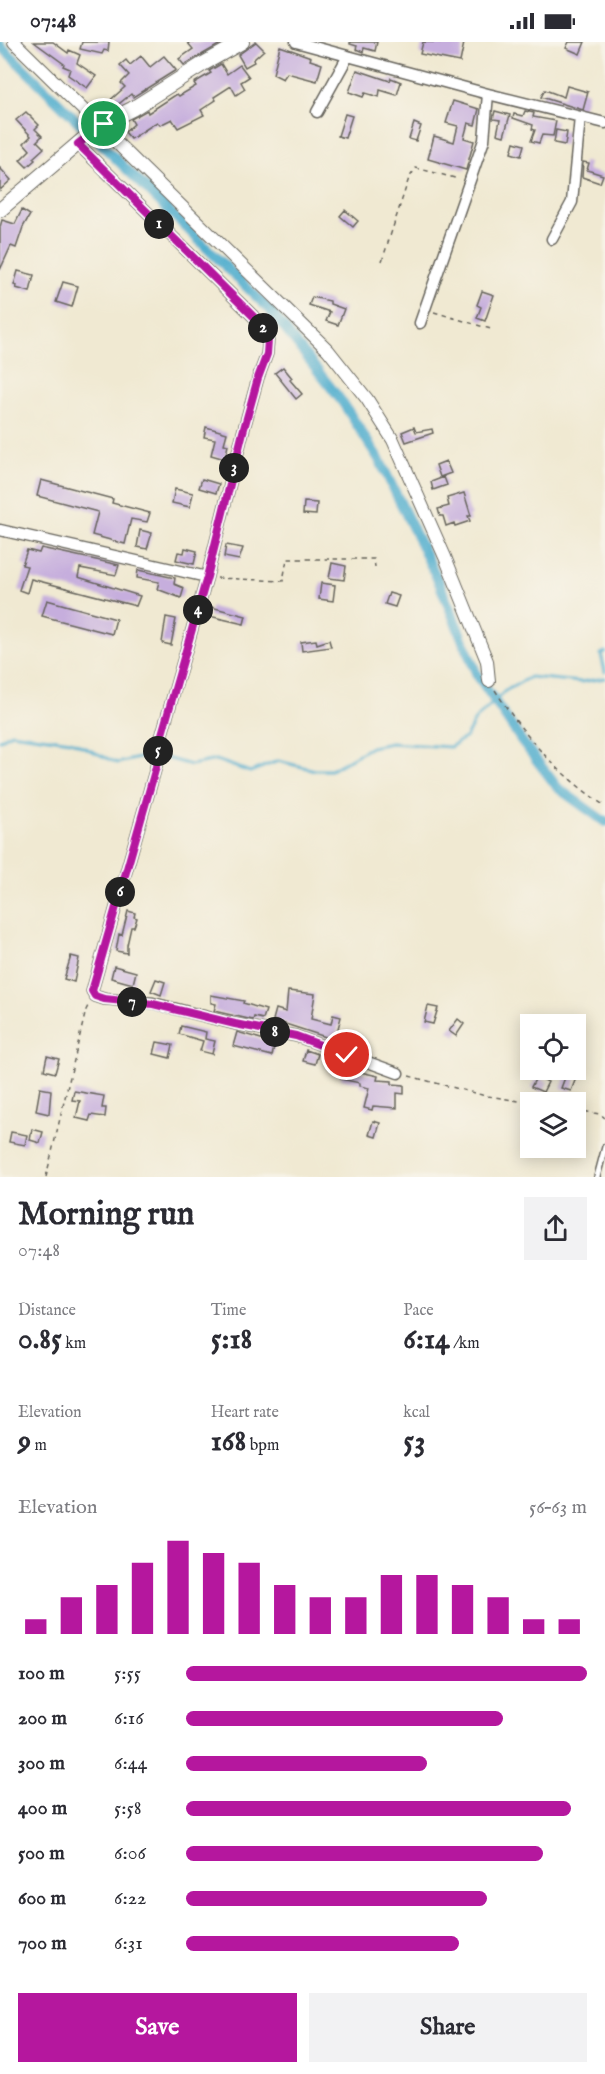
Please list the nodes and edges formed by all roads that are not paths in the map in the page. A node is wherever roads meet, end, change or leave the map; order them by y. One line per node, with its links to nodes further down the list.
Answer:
1 (14, 42): 9 (street)
2 (242, 42): 9 (main road)
3 (296, 42): 4 (street)
4 (348, 56): 5 (street); 6 (street)
5 (488, 94): 7 (street); 13 (street)
6 (317, 112)
7 (580, 117): 8 (street); 12 (street)
8 (605, 123)
9 (99, 126): 10 (main road); 16 (street)
10 (82, 141): 11 (main road); 15 (street)
11 (0, 210)
12 (552, 239)
13 (420, 323)
14 (0, 530): 15 (street)
15 (207, 577): 17 (street)
16 (489, 681)
17 (398, 1073)
18 (605, 1147): 19 (lane)
19 (597, 1177)

